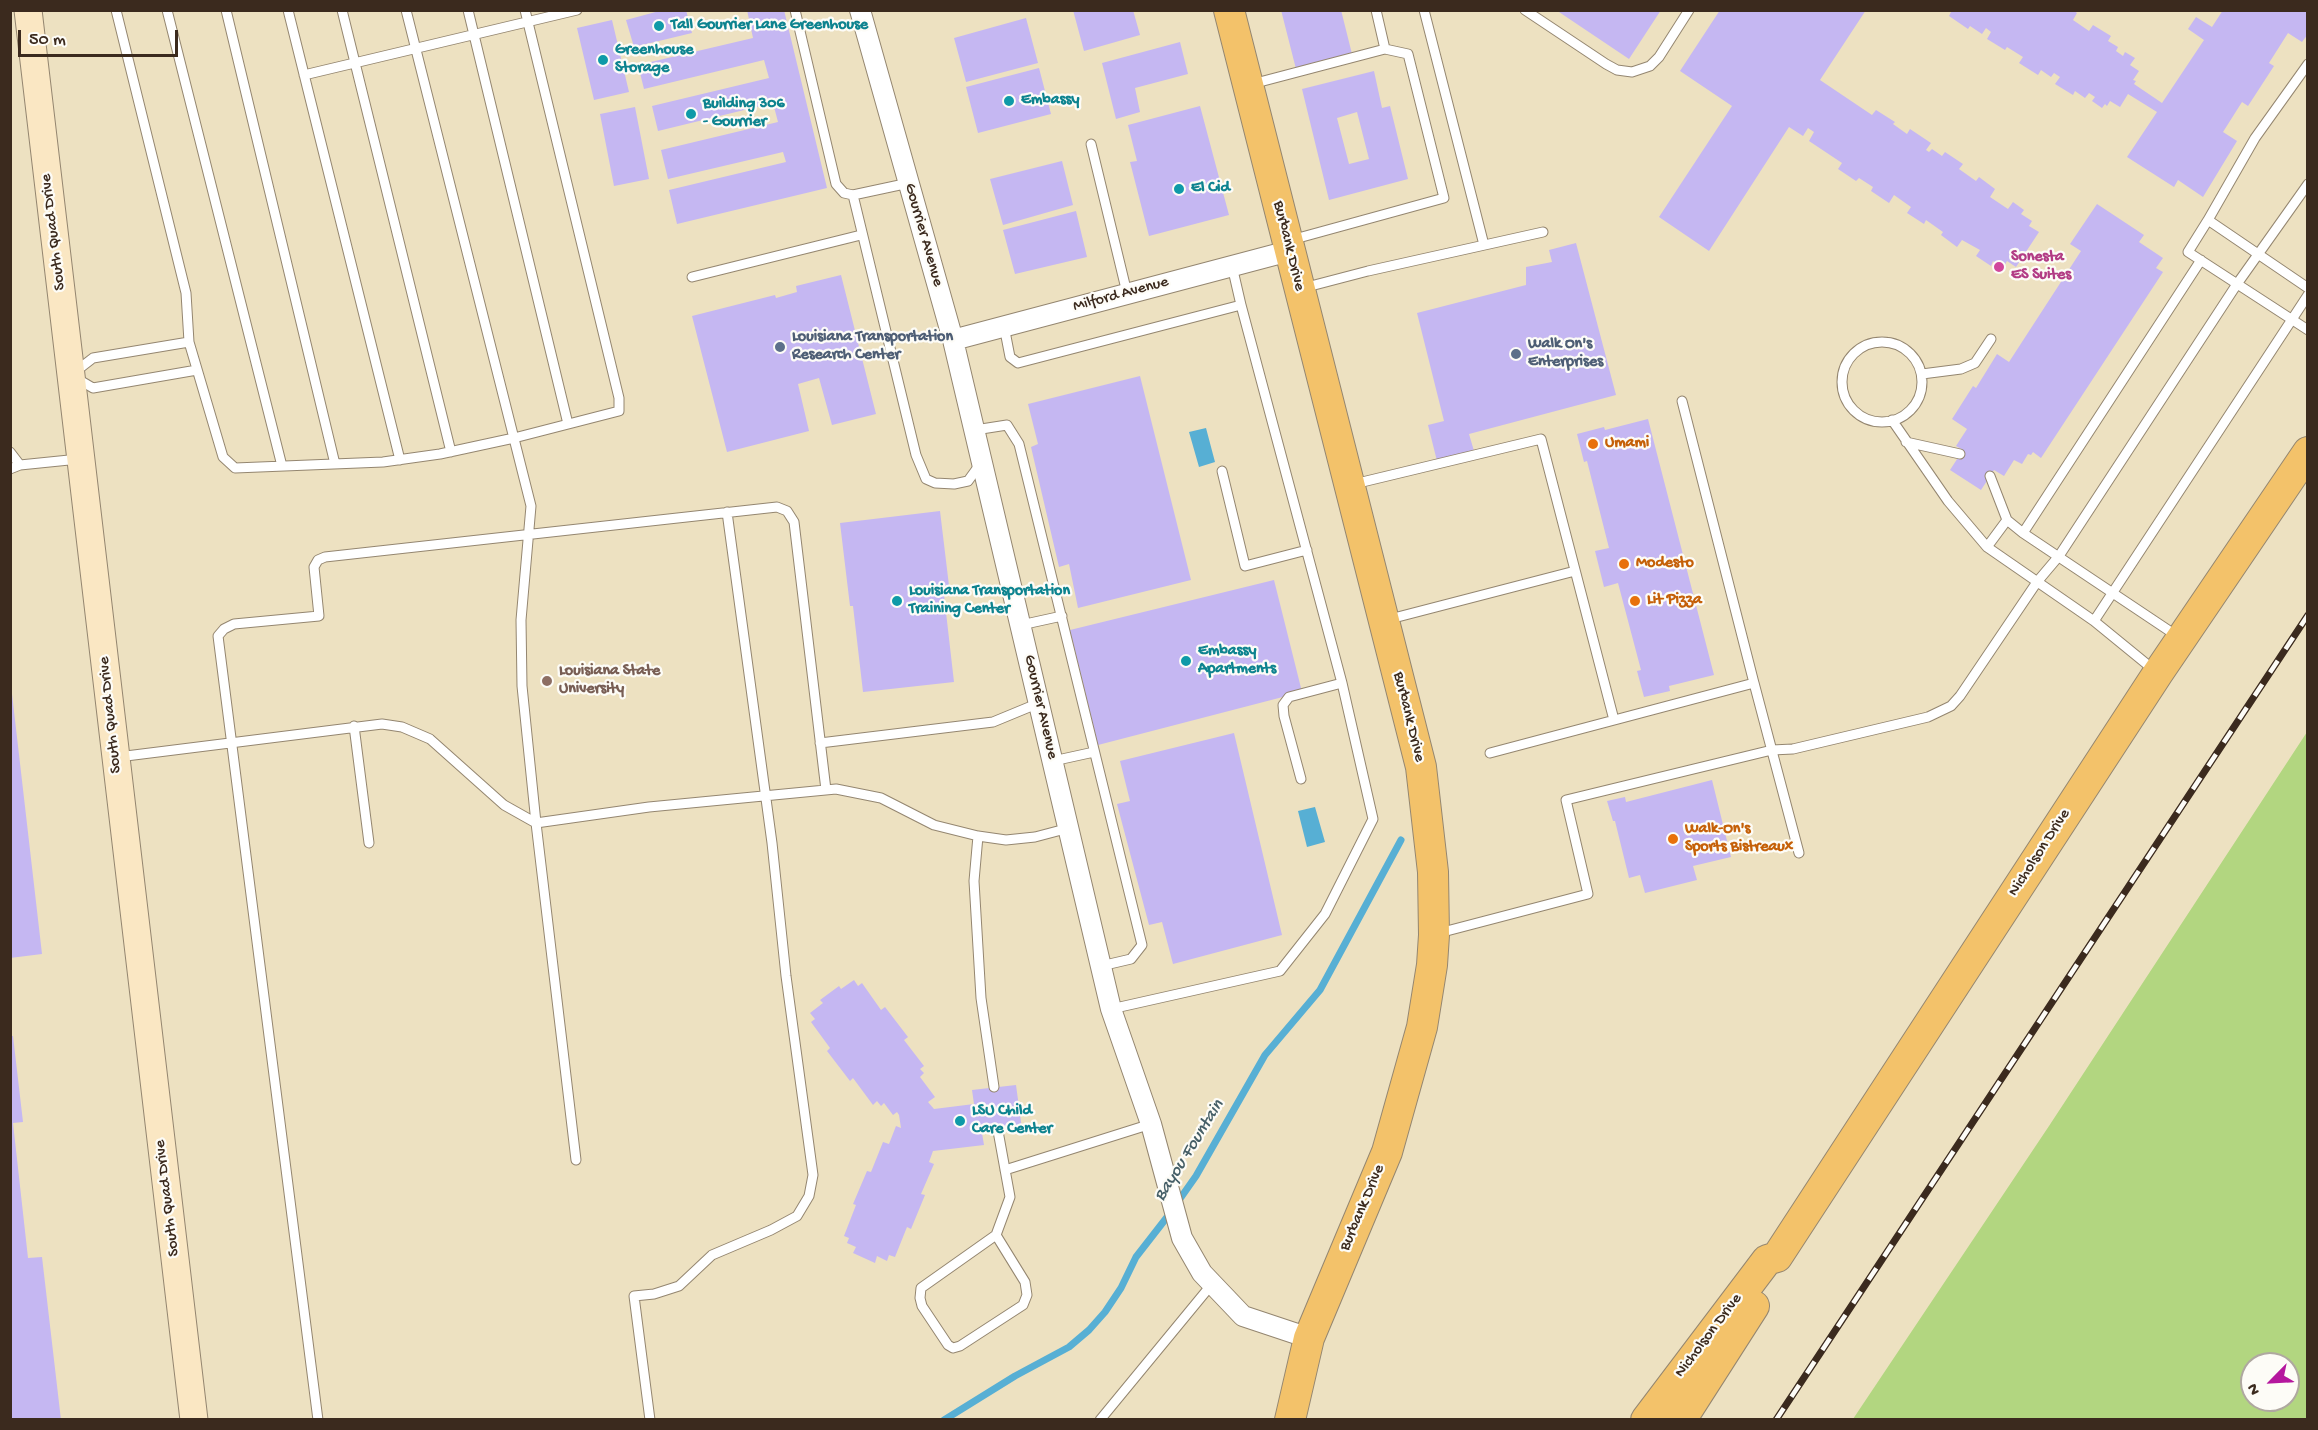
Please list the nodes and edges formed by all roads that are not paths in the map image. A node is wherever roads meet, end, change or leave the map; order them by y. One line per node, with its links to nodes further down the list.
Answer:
1 (28, 10): 53 (street, South Quad Drive)
2 (116, 10): 50 (lane)
3 (167, 10): 69 (lane)
4 (226, 10): 67 (lane)
5 (288, 10): 24 (lane)
6 (342, 10): 23 (lane)
7 (406, 10): 20 (lane)
8 (468, 10): 19 (lane)
9 (525, 10): 18 (lane)
10 (576, 10): 18 (lane)
11 (795, 10): 29 (lane)
12 (860, 10): 27 (street, Gourrier Avenue)
13 (1229, 10): 25 (main road, Burbank Drive)
14 (1376, 10): 21 (lane)
15 (1424, 10): 33 (lane)
16 (1525, 10): 17 (lane)
17 (1689, 10)
18 (528, 23): 19 (lane); 56 (lane)
19 (475, 35): 20 (lane); 56 (lane)
20 (416, 49): 23 (lane); 58 (lane)
21 (1385, 49): 25 (lane); 34 (lane)
22 (2307, 63): 30 (lane)
23 (354, 64): 24 (lane); 61 (lane)
24 (304, 75): 65 (lane)
25 (1248, 85): 34 (main road, Burbank Drive)
26 (1091, 144): 42 (lane)
27 (909, 183): 29 (lane); 49 (street, Gourrier Avenue)
28 (2307, 184): 35 (lane)
29 (853, 195): 32 (lane)
30 (2208, 219): 35 (lane); 36 (lane)
31 (1543, 232): 33 (lane)
32 (861, 235): 38 (lane); 66 (lane)
33 (1484, 245): 41 (lane)
34 (1287, 246): 37 (street, Milford Avenue); 41 (main road, Burbank Drive)
35 (2258, 255): 39 (lane); 40 (lane)
36 (2201, 260): 39 (lane); 77 (lane)
37 (1232, 266): 42 (street, Milford Avenue); 44 (lane)
38 (692, 277)
39 (2237, 284): 45 (lane); 80 (lane)
40 (2307, 288)
41 (1298, 289): 73 (main road, Burbank Drive)
42 (1127, 293): 46 (street, Milford Avenue)
43 (2307, 296): 45 (lane)
44 (1241, 305): 46 (lane); 79 (lane)
45 (2293, 320): 47 (lane); 83 (lane)
46 (1004, 326): 49 (street, Milford Avenue)
47 (2307, 330)
48 (1991, 339): 52 (lane)
49 (952, 340): 57 (street, Gourrier Avenue)
50 (189, 342): 51 (lane); 53 (lane)
51 (197, 370): 53 (lane); 69 (lane)
52 (1922, 374): 55 (lane); 55 (lane)
53 (71, 375): 64 (street, South Quad Drive)
54 (1682, 401): 91 (lane)
55 (1892, 420): 59 (lane)
56 (568, 424): 58 (lane)
57 (975, 430): 66 (street, Gourrier Avenue); 84 (lane)
58 (514, 438): 61 (lane); 76 (lane)
59 (1906, 442): 63 (lane); 78 (lane)
60 (10, 452): 68 (lane)
61 (452, 452): 65 (lane)
62 (2307, 452): 88 (main road, Nicholson Drive)
63 (1960, 454)
64 (81, 459): 68 (lane); 100 (street, South Quad Drive)
65 (400, 460): 67 (lane)
66 (982, 461): 87 (street, Gourrier Avenue)
67 (335, 464): 69 (lane)
68 (20, 465): 70 (lane)
69 (282, 466)
70 (10, 468)
71 (1222, 471): 79 (lane)
72 (1990, 476): 75 (lane)
73 (1349, 486): 81 (lane); 85 (main road, Burbank Drive)
74 (727, 512): 76 (lane); 96 (lane); 104 (lane)
75 (2007, 520): 77 (lane); 78 (lane)
76 (529, 533): 95 (lane); 105 (lane)
77 (2023, 533): 80 (lane)
78 (1987, 547): 82 (lane)
79 (1306, 550): 90 (lane)
80 (2059, 556): 82 (lane); 83 (lane)
81 (1575, 572): 85 (lane); 93 (lane)
82 (2037, 582): 86 (lane); 97 (lane)
83 (2113, 592): 86 (lane); 88 (lane)
84 (1062, 616): 87 (lane); 98 (lane)
85 (1384, 620): 110 (main road, Burbank Drive)
86 (2094, 621): 89 (lane)
87 (1021, 625): 92 (street, Gourrier Avenue)
88 (2182, 639): 89 (main road, Nicholson Drive)
89 (2158, 673): 119 (main road, Nicholson Drive)
90 (1342, 683): 102 (lane); 112 (lane)
91 (1754, 683): 93 (lane); 97 (lane)
92 (1039, 703): 96 (lane); 101 (street, Gourrier Avenue)
93 (1614, 720): 99 (lane)
94 (354, 726): 95 (lane); 105 (lane); 108 (lane)
95 (232, 742): 100 (lane); 124 (lane)
96 (820, 743): 103 (lane)
97 (1772, 750): 109 (lane); 110 (lane)
98 (1095, 752): 101 (lane); 111 (lane)
99 (1490, 753)
100 (115, 758): 123 (street, South Quad Drive)
101 (1053, 761): 106 (street, Gourrier Avenue)
102 (1300, 779)
103 (826, 790): 104 (lane); 107 (lane)
104 (766, 795): 105 (lane); 125 (lane)
105 (536, 823): 116 (lane)
106 (1069, 828): 107 (lane); 111 (street, Gourrier Avenue)
107 (978, 836): 113 (lane)
108 (369, 843)
109 (1799, 853)
110 (1434, 935): 121 (main road, Burbank Drive)
111 (1101, 966): 112 (street, Gourrier Avenue)
112 (1111, 1009): 115 (street, Gourrier Avenue)
113 (994, 1087)
114 (998, 1131): 117 (lane)
115 (1153, 1132): 117 (lane); 120 (street, Gourrier Avenue)
116 (576, 1160)
117 (1005, 1170): 118 (lane)
118 (996, 1235): 118 (lane)
119 (1777, 1257): 127 (main road, Nicholson Drive); 128 (main road, Nicholson Drive)
120 (1212, 1284): 121 (street, Gourrier Avenue); 122 (lane)
121 (1309, 1338): 126 (main road, Burbank Drive)
122 (1104, 1418)
123 (194, 1419)
124 (318, 1419)
125 (650, 1419)
126 (1290, 1419)
127 (1646, 1419)
128 (1681, 1419)

